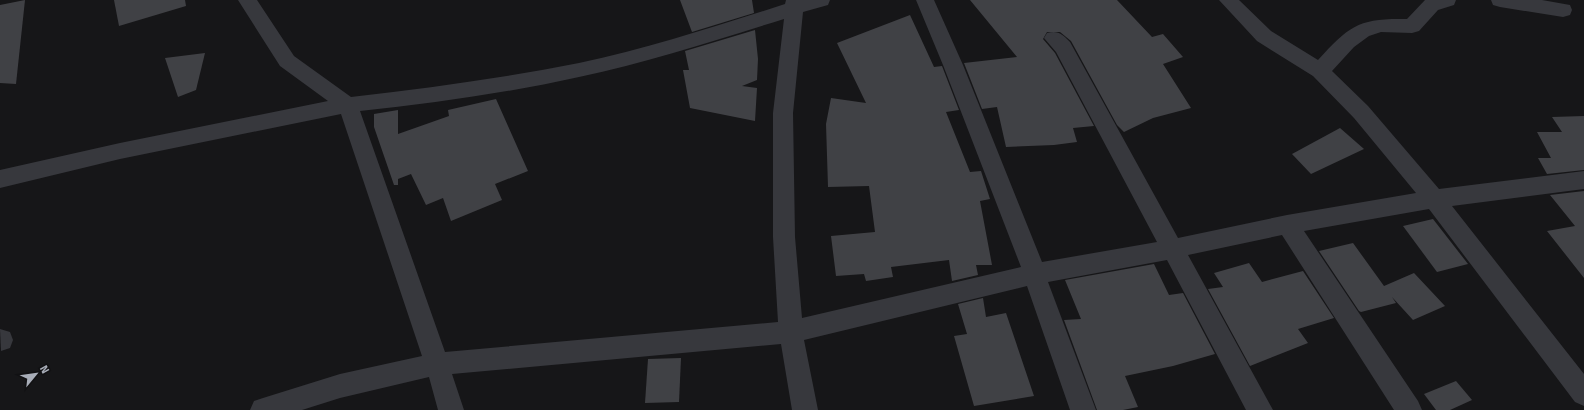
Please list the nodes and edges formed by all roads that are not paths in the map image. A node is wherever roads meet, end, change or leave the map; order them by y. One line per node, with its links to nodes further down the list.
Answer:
1 (247, 0): 11 (street)
2 (821, 0): 7 (street)
3 (925, 0): 17 (street)
4 (1228, 0): 10 (street)
5 (1447, 0): 10 (street)
6 (1500, 0): 8 (street)
7 (795, 4): 11 (street); 18 (street)
8 (1563, 10)
9 (1054, 38): 16 (street)
10 (1320, 71): 14 (street)
11 (348, 105): 12 (street); 19 (street)
12 (0, 179)
13 (1584, 180): 14 (street)
14 (1434, 199): 15 (street); 20 (street)
15 (1287, 224): 16 (street); 26 (street)
16 (1173, 249): 17 (street); 25 (street)
17 (1034, 274): 18 (street); 24 (street)
18 (790, 332): 19 (street); 23 (street)
19 (437, 364): 21 (street); 22 (street)
20 (1584, 394)
21 (263, 410)
22 (451, 410)
23 (805, 410)
24 (1083, 410)
25 (1260, 410)
26 (1408, 410)

